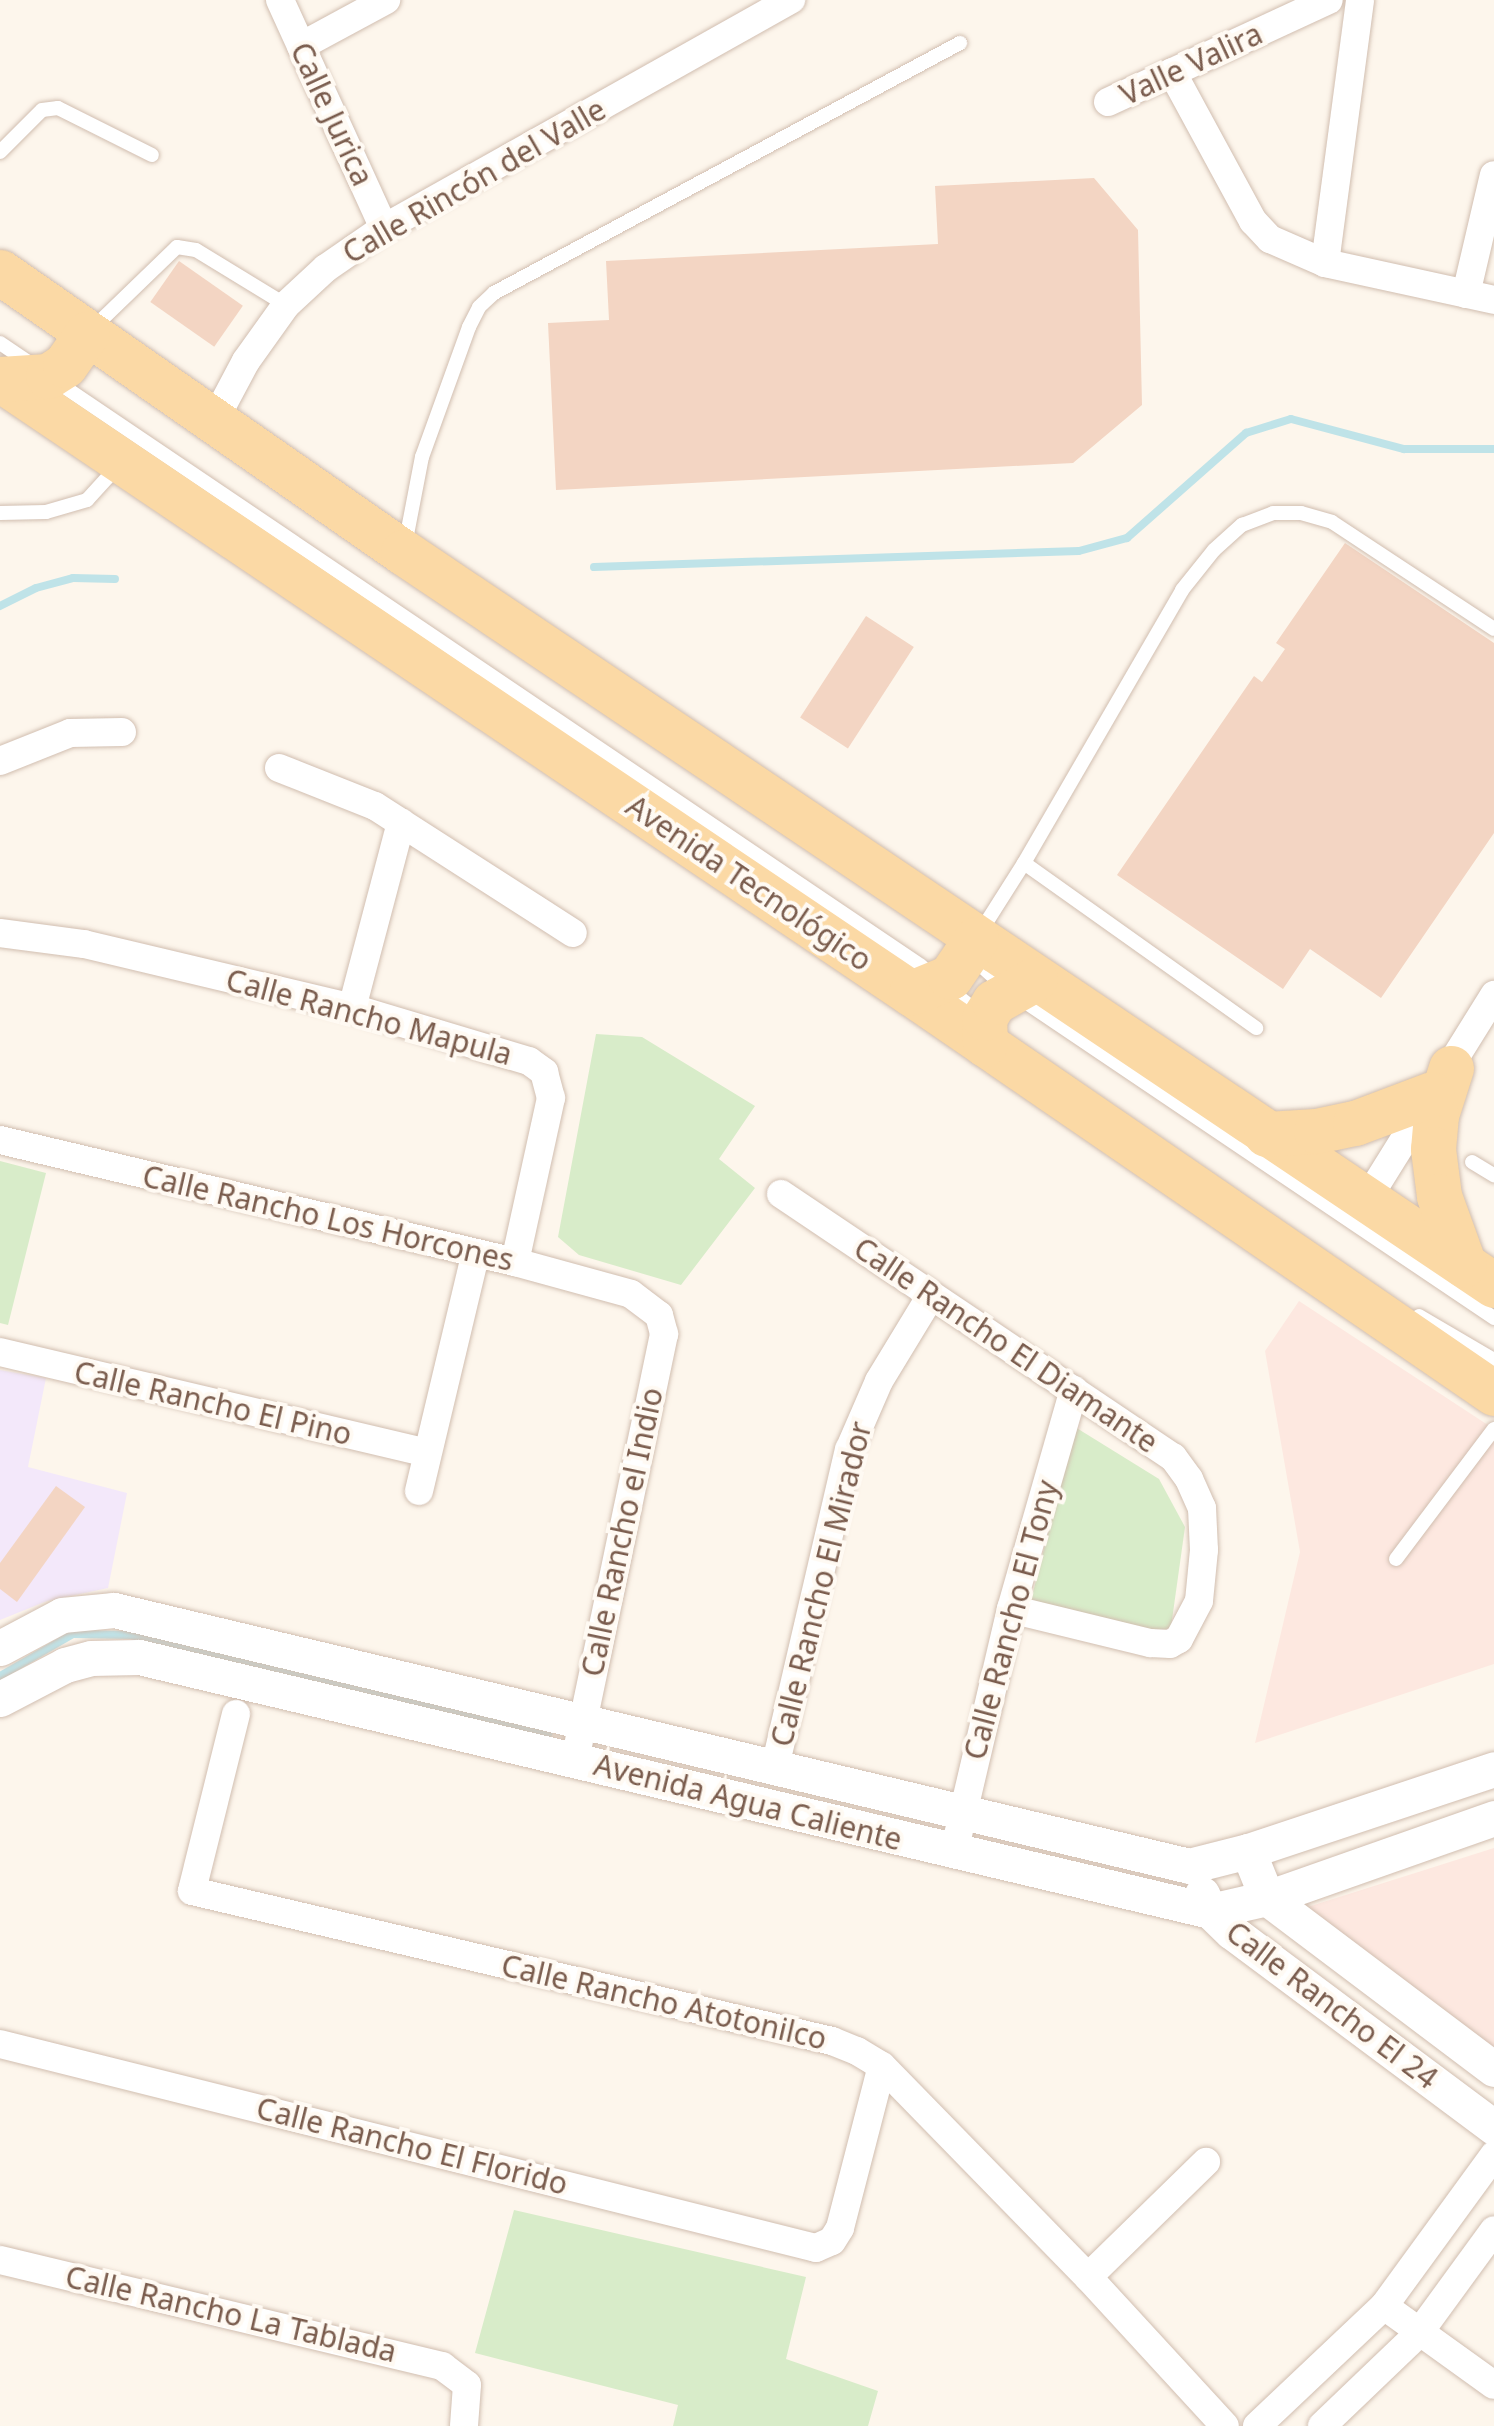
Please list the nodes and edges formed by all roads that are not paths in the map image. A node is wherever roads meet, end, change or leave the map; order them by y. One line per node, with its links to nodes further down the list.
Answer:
1 (280, 0): 7 (street, Calle Jurica)
2 (386, 0): 7 (street)
3 (790, 0): 13 (street, Calle Rincón del Valle)
4 (1329, 0): 8 (street, Valle Valira)
5 (1360, 0): 14 (street)
6 (960, 43): 24 (lane)
7 (301, 46): 13 (street, Calle Jurica)
8 (1172, 72): 9 (street, Valle Valira); 14 (street)
9 (1108, 102)
10 (0, 152): 11 (lane)
11 (152, 154)
12 (1494, 176): 16 (street)
13 (384, 228): 17 (street, Calle Rincón del Valle)
14 (1325, 263): 16 (street)
15 (0, 272): 19 (main road, Avenida Tecnológico)
16 (1480, 297)
17 (286, 305): 19 (lane); 21 (street, Calle Rincón del Valle)
18 (0, 344): 19 (lane)
19 (72, 352): 20 (main road); 21 (main road, Avenida Tecnológico); 33 (lane)
20 (0, 378): 22 (main road, Avenida Tecnológico)
21 (214, 422): 24 (main road, Avenida Tecnológico)
22 (122, 462): 23 (lane); 33 (main road, Avenida Tecnológico)
23 (0, 513)
24 (403, 552): 33 (main road, Avenida Tecnológico)
25 (1494, 629): 30 (lane)
26 (122, 732): 27 (street)
27 (0, 761)
28 (279, 768): 29 (street)
29 (401, 822): 32 (street); 35 (street)
30 (1024, 863): 33 (lane); 37 (lane)
31 (0, 932): 35 (street, Calle Rancho Mapula)
32 (573, 933)
33 (950, 962): 36 (main road, Avenida Tecnológico); 36 (main road, Avenida Tecnológico)
34 (1494, 995): 38 (street)
35 (352, 1008): 46 (street, Calle Rancho Mapula)
36 (1003, 1012): 39 (main road, Avenida Tecnológico); 51 (lane); 55 (main road, Avenida Tecnológico)
37 (1256, 1028)
38 (1442, 1081): 39 (main road); 44 (street); 47 (main road)
39 (1266, 1134): 44 (main road, Avenida Tecnológico)
40 (0, 1140): 45 (street, Calle Rancho Los Horcones)
41 (1472, 1162): 42 (lane)
42 (1494, 1175)
43 (782, 1194): 48 (street, Calle Rancho El Diamante)
44 (1366, 1201): 47 (main road, Avenida Tecnológico)
45 (474, 1256): 46 (street, Calle Rancho Los Horcones); 57 (street)
46 (514, 1262): 50 (street, Calle Rancho Los Horcones)
47 (1479, 1275)
48 (930, 1297): 54 (street, Calle Rancho El Diamante); 66 (street, Calle Rancho El Mirador)
49 (1398, 1302): 53 (lane)
50 (651, 1308): 64 (street, Calle Rancho el Indio)
51 (1494, 1318)
52 (0, 1352): 57 (street, Calle Rancho El Pino)
53 (1494, 1360)
54 (1074, 1390): 60 (street, Calle Rancho El Tony); 60 (street, Calle Rancho El Diamante)
55 (1494, 1394)
56 (1494, 1429): 59 (lane)
57 (426, 1453): 58 (street)
58 (418, 1491)
59 (1396, 1559)
60 (1011, 1609): 68 (street, Calle Rancho El Tony)
61 (0, 1648): 64 (street, Avenida Agua Caliente)
62 (0, 1699): 65 (street, Avenida Agua Caliente)
63 (236, 1714): 76 (street, Calle Rancho Atotonilco)
64 (582, 1720): 65 (street, Calle Rancho el Indio); 66 (street, Avenida Agua Caliente)
65 (575, 1760): 71 (street, Avenida Agua Caliente)
66 (775, 1767): 68 (street, Avenida Agua Caliente)
67 (1494, 1769): 70 (street, Avenida Agua Caliente)
68 (962, 1812): 71 (street, Calle Rancho El Tony); 72 (street, Avenida Agua Caliente)
69 (1494, 1818): 73 (street, Avenida Agua Caliente)
70 (1248, 1851): 72 (street, Avenida Agua Caliente); 73 (street, Calle Rancho El 24)
71 (954, 1852): 74 (street, Avenida Agua Caliente)
72 (1190, 1866): 74 (street, Calle Rancho El 24)
73 (1267, 1898): 74 (street, Avenida Agua Caliente); 77 (street, Calle Rancho El 24)
74 (1210, 1910): 78 (street, Calle Rancho El 24)
75 (0, 2044): 76 (street, Calle Rancho El Florido)
76 (882, 2066): 83 (street, Calle Rancho Atotonilco)
77 (1494, 2068)
78 (1494, 2127)
79 (1494, 2155): 84 (street)
80 (1206, 2162): 83 (street)
81 (1494, 2230): 85 (street)
82 (0, 2260): 87 (street, Calle Rancho La Tablada)
83 (1088, 2277): 88 (street, Calle Rancho Atotonilco)
84 (1384, 2306): 85 (street); 89 (street)
85 (1419, 2333): 86 (street); 90 (street)
86 (1494, 2385)
87 (464, 2426)
88 (1225, 2426)
89 (1257, 2426)
90 (1322, 2426)

